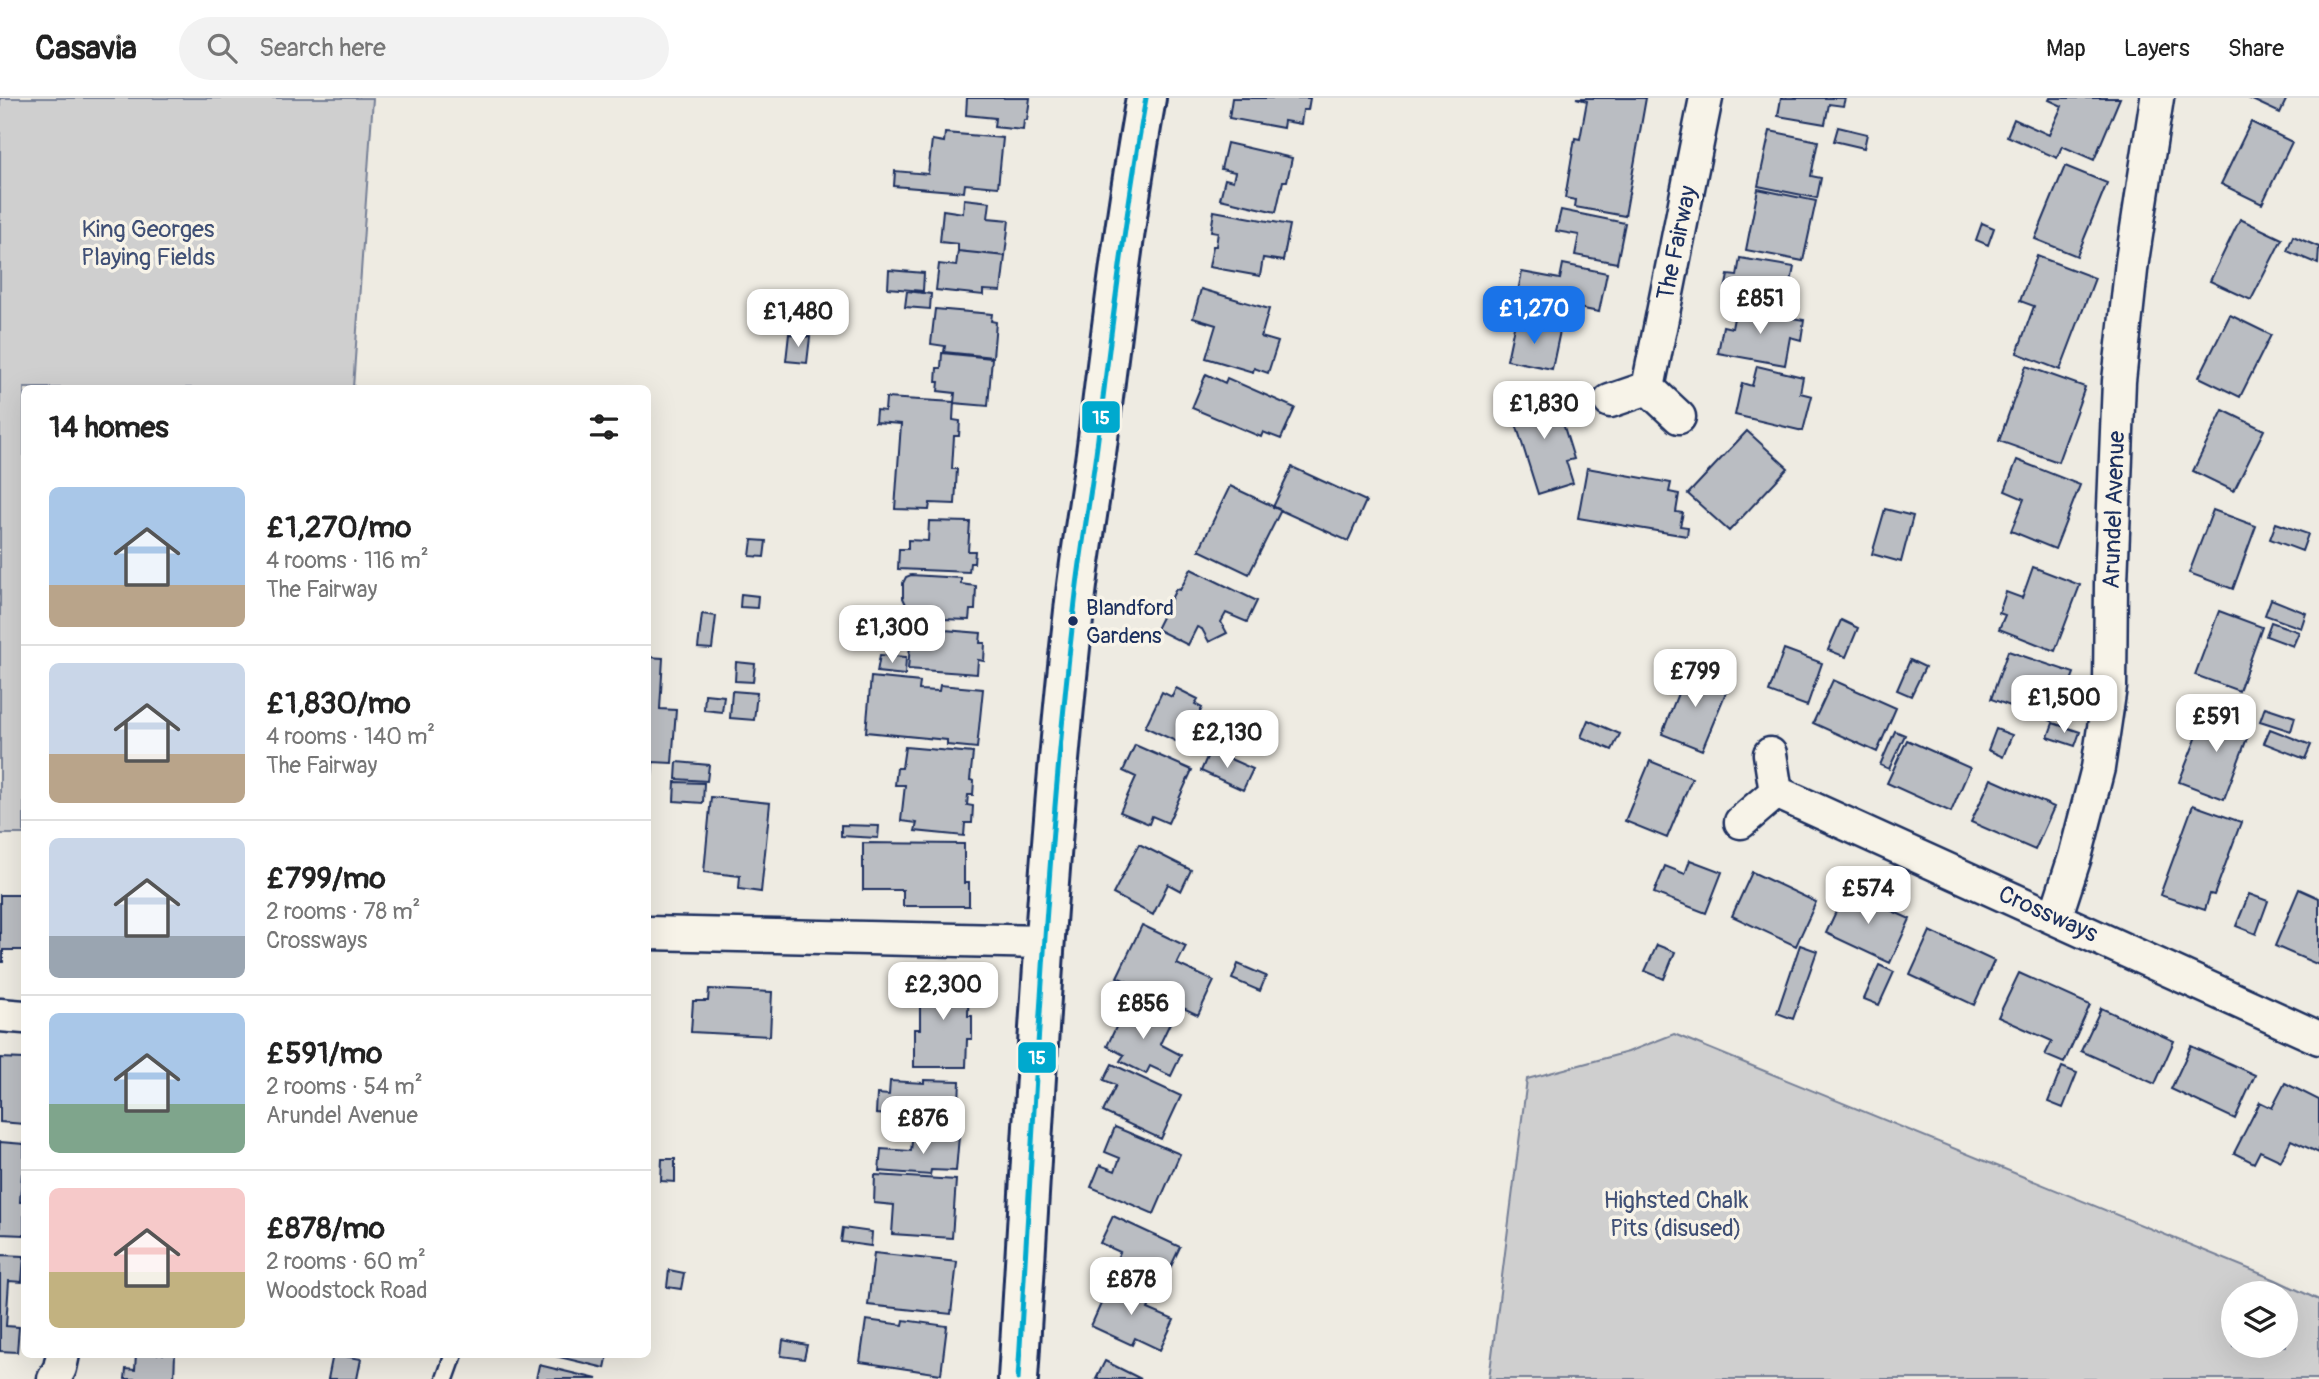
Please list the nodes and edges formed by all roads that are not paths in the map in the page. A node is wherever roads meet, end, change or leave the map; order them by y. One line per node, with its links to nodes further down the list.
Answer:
1 (1146, 98): 12 (street)
2 (1706, 98): 4 (street, The Fairway)
3 (2157, 98): 10 (street, Arundel Avenue)
4 (1648, 388): 5 (street); 6 (street)
5 (1610, 401)
6 (1679, 417)
7 (1770, 754): 8 (street)
8 (1776, 793): 9 (street); 10 (street, Crossways)
9 (1741, 822)
10 (2055, 918): 15 (street, Crossways)
11 (651, 933): 12 (street)
12 (1045, 942): 20 (street)
13 (0, 1015): 14 (street)
14 (21, 1017)
15 (2319, 1038)
16 (62, 1358): 18 (street)
17 (453, 1358): 19 (lane)
18 (54, 1379)
19 (445, 1379)
20 (1018, 1379)

